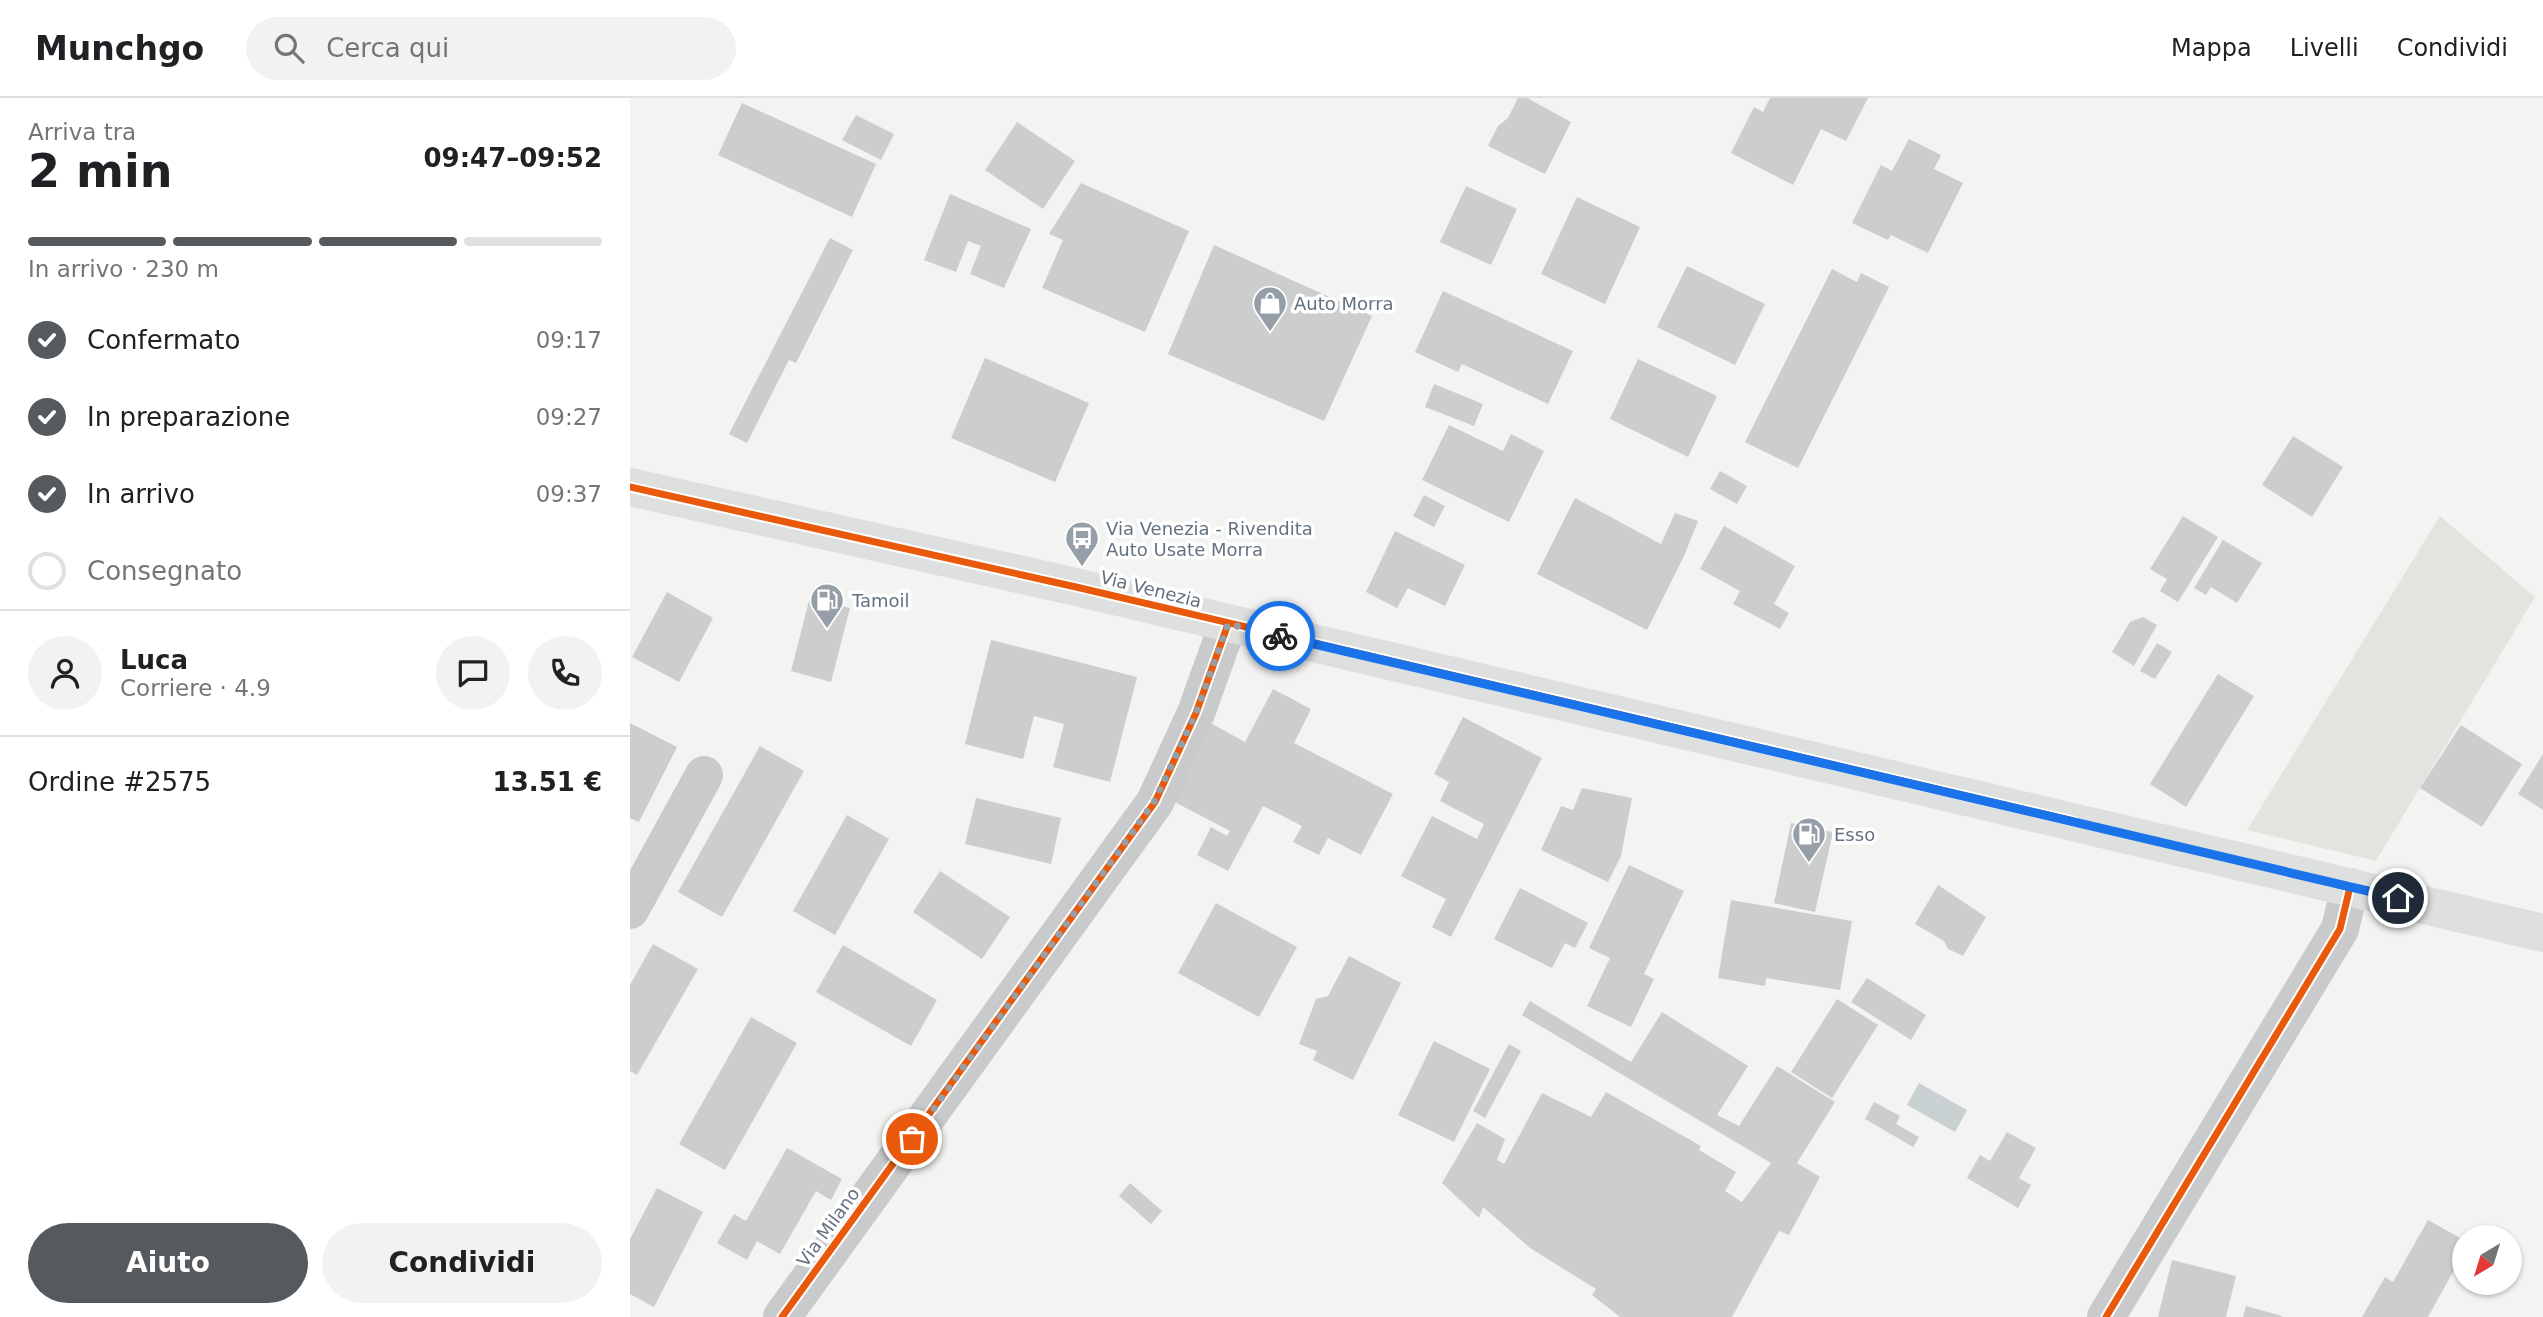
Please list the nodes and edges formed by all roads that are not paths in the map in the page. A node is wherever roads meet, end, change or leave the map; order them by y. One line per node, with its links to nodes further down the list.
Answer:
1 (630, 487): 2 (main road, Via Venezia)
2 (1228, 624): 4 (main road, Via Venezia); 7 (street, Via Milano)
3 (704, 775): 5 (street)
4 (2350, 887): 6 (main road, Via Venezia); 8 (street)
5 (630, 910)
6 (2543, 933)
7 (782, 1317)
8 (2106, 1317)

